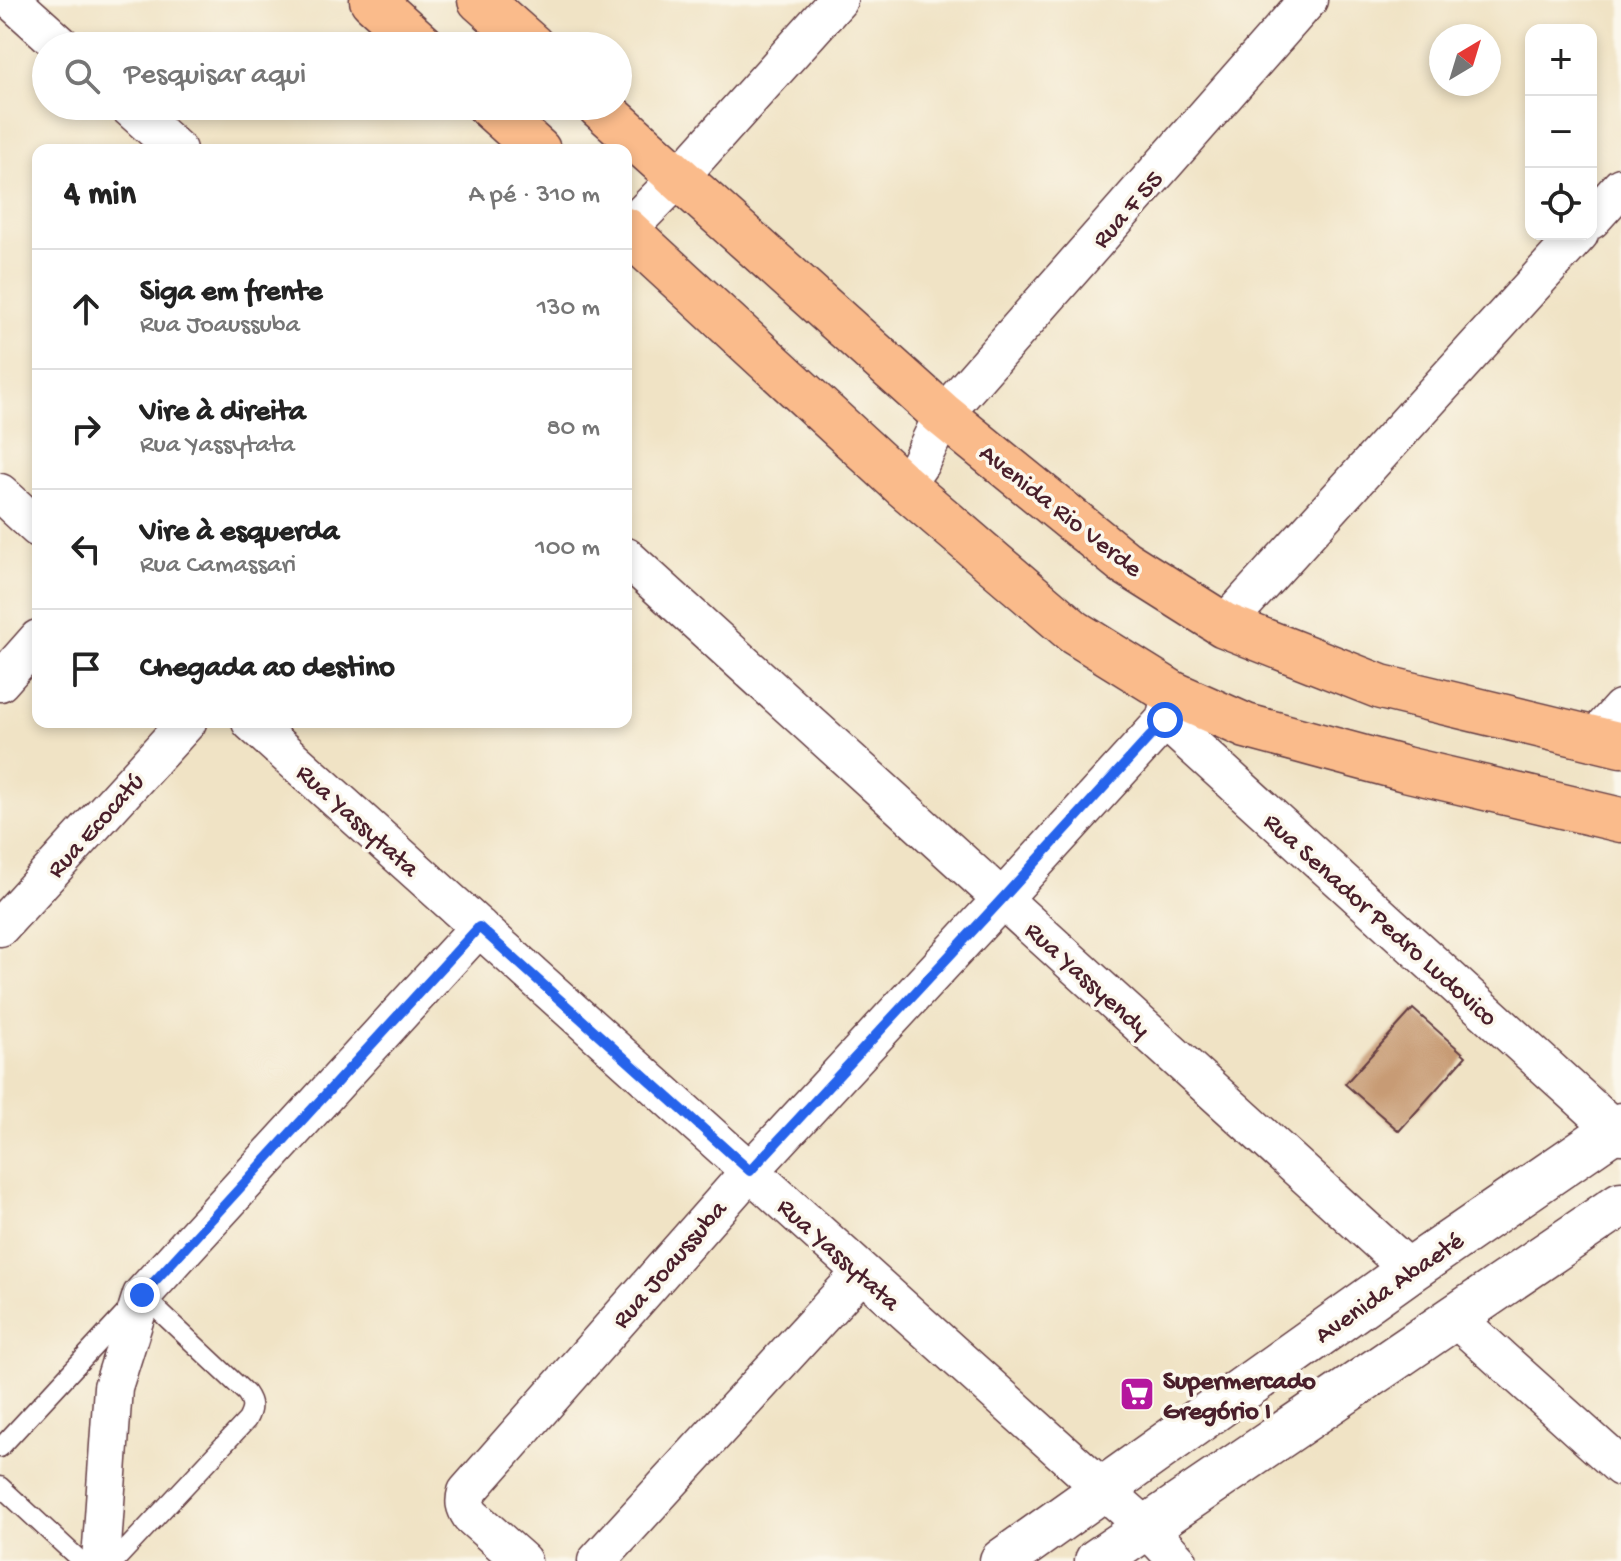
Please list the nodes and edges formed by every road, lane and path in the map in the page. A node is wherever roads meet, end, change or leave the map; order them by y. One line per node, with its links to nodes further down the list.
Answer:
1 (11, 0): 6 (street)
2 (372, 0): 7 (main road)
3 (480, 0): 8 (main road)
4 (838, 0): 14 (street)
5 (1308, 0): 20 (street, Rua F 55)
6 (46, 32)
7 (407, 32)
8 (516, 32)
9 (144, 120): 12 (street)
10 (505, 120): 13 (main road)
11 (615, 120): 14 (main road, Avenida Rio Verde)
12 (170, 144)
13 (531, 144)
14 (679, 177): 17 (street); 20 (main road, Avenida Rio Verde)
15 (1621, 187): 16 (street)
16 (1597, 213)
17 (632, 224)
18 (632, 236): 21 (main road)
19 (1574, 240): 25 (street)
20 (943, 415): 21 (street, Rua F 55); 25 (main road, Avenida Rio Verde)
21 (904, 486): 28 (main road)
22 (0, 493): 23 (street)
23 (32, 522)
24 (632, 562): 33 (street, Rua Yassyendy)
25 (1224, 625): 31 (main road, Avenida Rio Verde)
26 (32, 646): 27 (street)
27 (0, 682)
28 (1168, 706): 32 (main road); 33 (street, Rua Joaussuba); 36 (street, Rua Senador Pedro Ludovico)
29 (182, 728): 34 (street, Rua Ecocatú)
30 (258, 728): 35 (street, Rua Yassytata)
31 (1612, 731)
32 (1621, 820)
33 (1002, 899): 37 (street, Rua Joaussuba); 39 (street, Rua Yassyendy)
34 (0, 927)
35 (479, 927): 37 (street, Rua Yassytata); 41 (street)
36 (1619, 1130): 39 (street, Avenida Abaeté)
37 (750, 1171): 40 (street, Rua Yassytata); 51 (street, Rua Joaussuba)
38 (1621, 1204): 42 (street)
39 (1410, 1270): 46 (street, Avenida Abaeté)
40 (862, 1272): 46 (street, Rua Yassytata); 52 (street)
41 (142, 1295): 43 (lane); 49 (street); 50 (lane)
42 (1454, 1317): 44 (street); 47 (street)
43 (0, 1448)
44 (1621, 1467)
45 (0, 1486): 48 (lane)
46 (1102, 1488): 47 (street, Rua Yassytata); 53 (street, Avenida Abaeté)
47 (1146, 1527): 54 (street); 55 (street, Rua Yassytata)
48 (81, 1561)
49 (101, 1561)
50 (115, 1561)
51 (522, 1561)
52 (597, 1561)
53 (1002, 1561)
54 (1097, 1561)
55 (1178, 1561)

